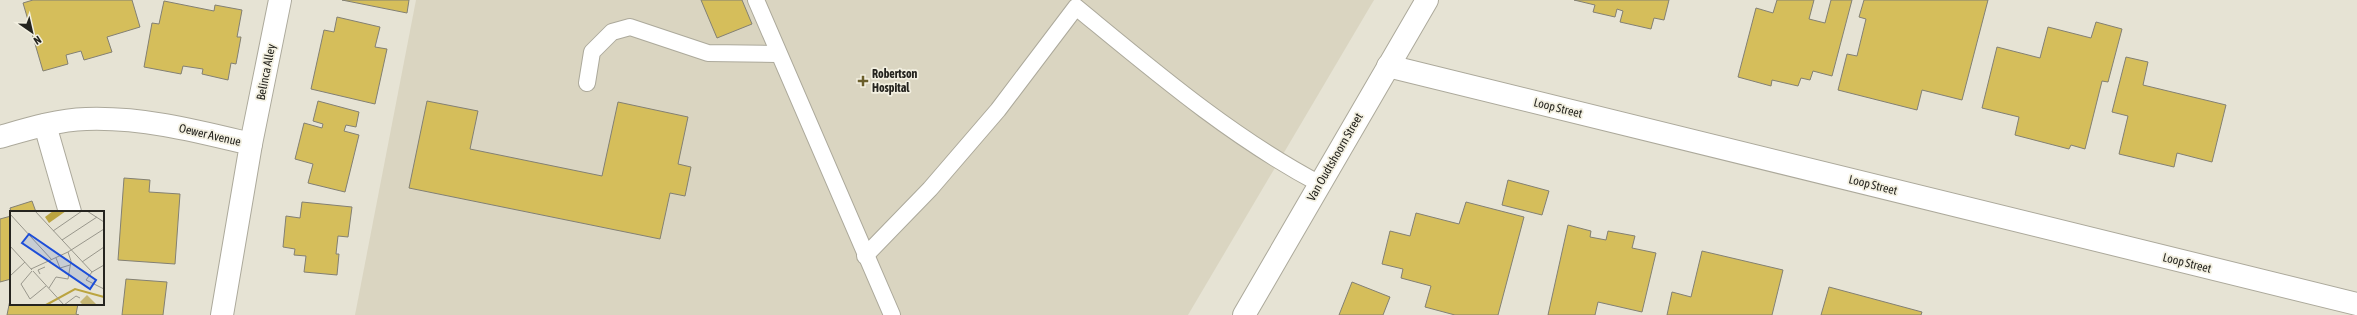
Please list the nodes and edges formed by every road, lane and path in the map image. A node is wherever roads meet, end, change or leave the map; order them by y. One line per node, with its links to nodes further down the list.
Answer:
1 (280, 0): 9 (street, Belinca Alley)
2 (756, 0): 4 (lane)
3 (1427, 0): 5 (street, Van Oudtshoorn Street)
4 (778, 54): 6 (lane); 12 (lane)
5 (1388, 66): 10 (street, Van Oudtshoorn Street); 13 (street, Loop Street)
6 (587, 82)
7 (45, 125): 8 (street, Oewer Avenue); 9 (street, Oewer Avenue); 11 (street)
8 (0, 137)
9 (251, 144): 14 (street, Oewer Avenue)
10 (1320, 184): 12 (lane); 16 (street, Van Oudtshoorn Street)
11 (70, 211)
12 (865, 256): 15 (lane)
13 (2357, 304)
14 (222, 315)
15 (892, 315)
16 (1244, 315)

